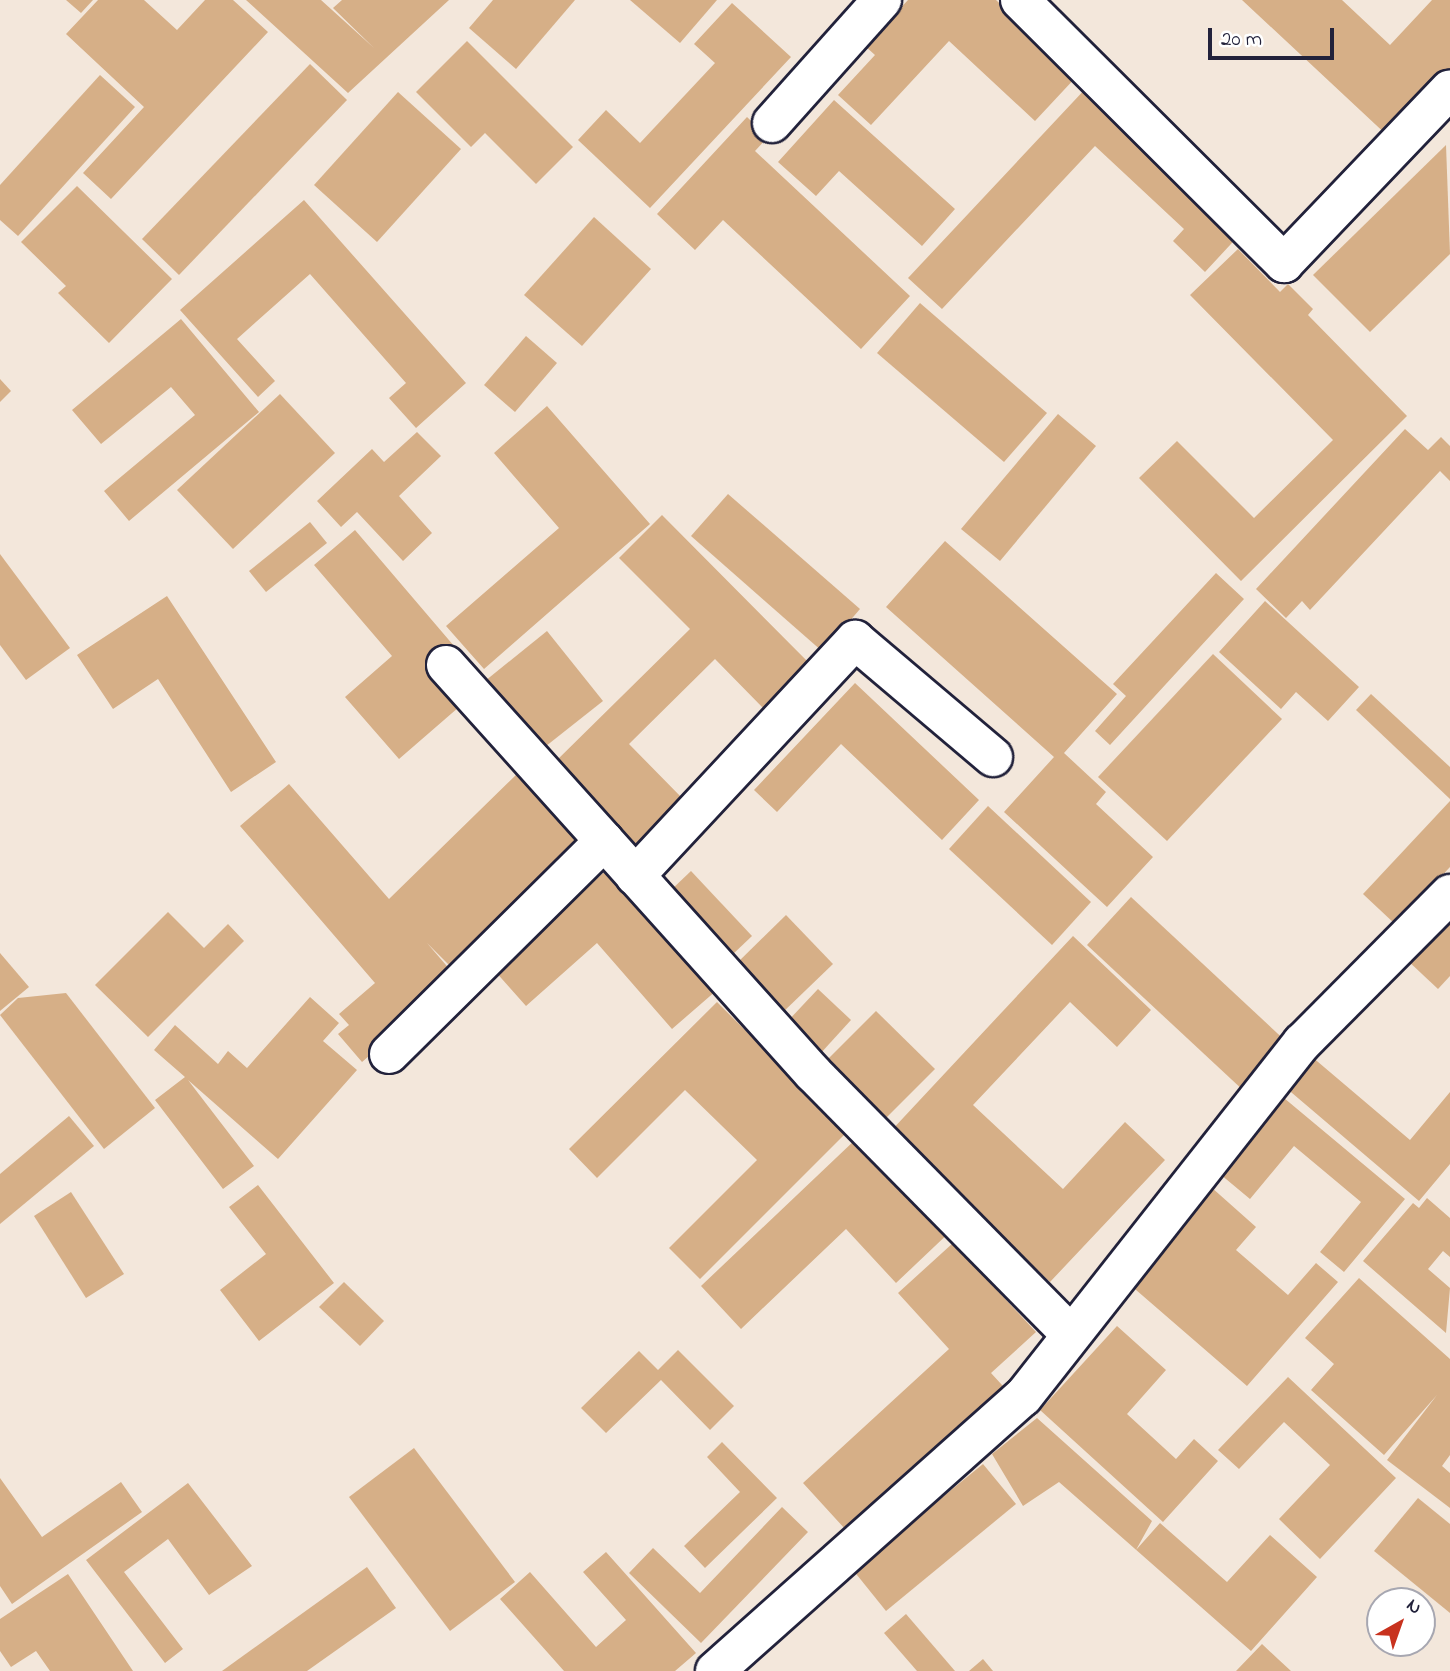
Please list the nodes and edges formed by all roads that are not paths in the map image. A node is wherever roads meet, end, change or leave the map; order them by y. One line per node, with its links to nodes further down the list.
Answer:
1 (883, 0): 4 (street)
2 (1020, 0): 3 (street)
3 (1450, 89)
4 (772, 123)
5 (446, 665): 7 (street)
6 (993, 757): 8 (street)
7 (604, 841): 8 (street); 10 (street)
8 (635, 876): 11 (street)
9 (1450, 894): 11 (street)
10 (389, 1054)
11 (1070, 1334): 12 (street)
12 (715, 1671)

